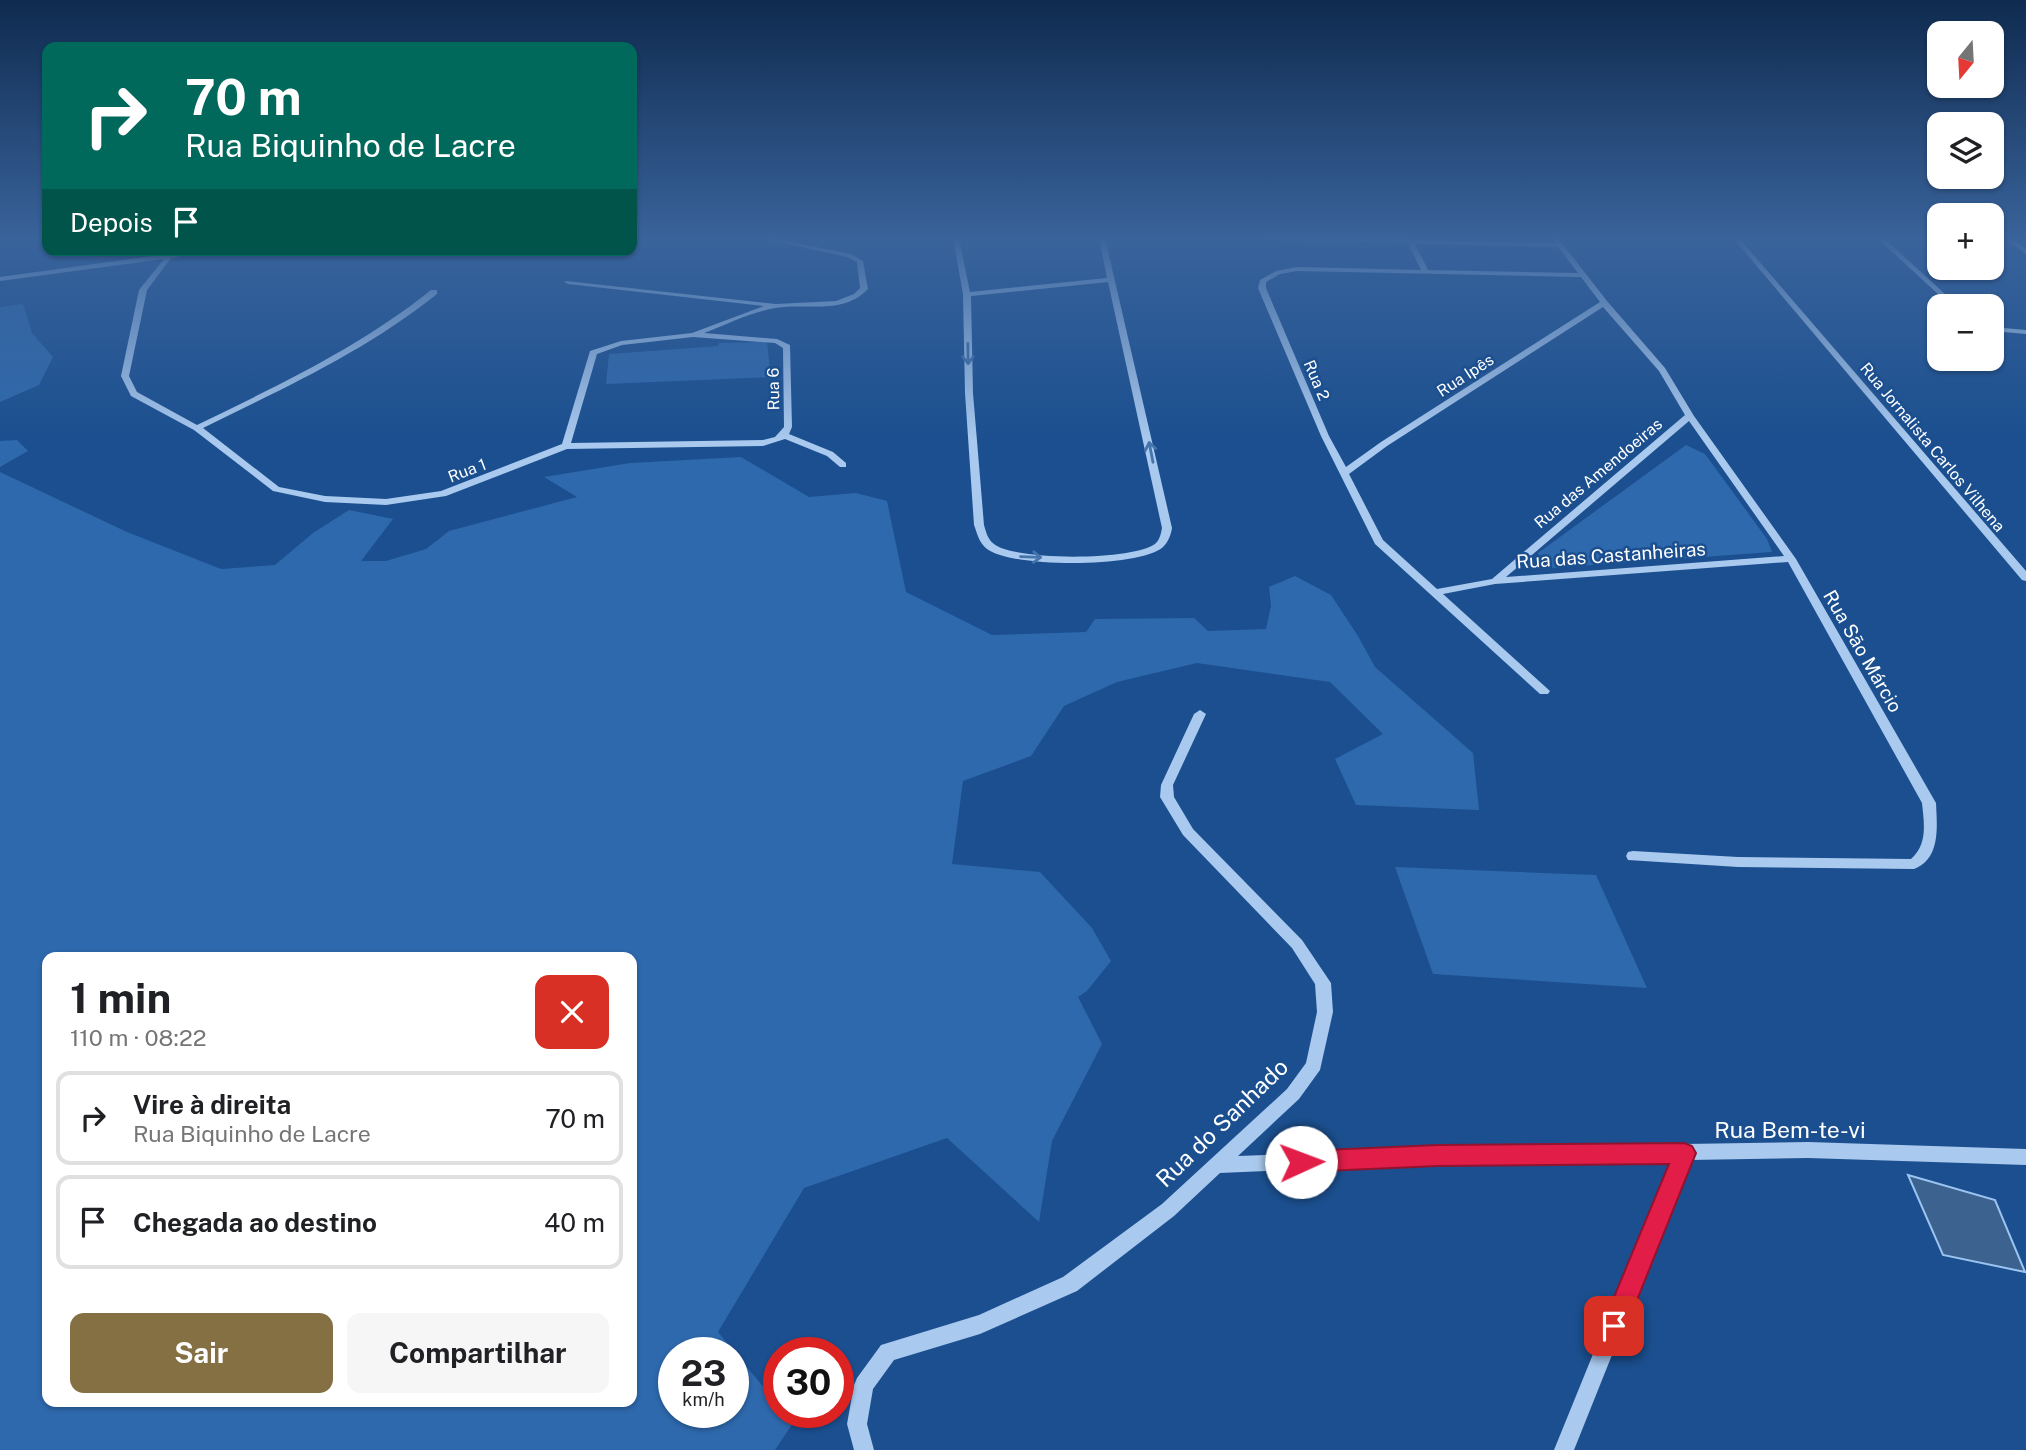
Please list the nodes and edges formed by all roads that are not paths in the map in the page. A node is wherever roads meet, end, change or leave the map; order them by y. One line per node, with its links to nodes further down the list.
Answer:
1 (140, 306): 14 (street, Rua 1)
2 (418, 306): 14 (street)
3 (775, 306): 12 (street)
4 (967, 306): 5 (street, one-way to 5)
5 (1117, 306)
6 (1270, 306): 18 (street, Rua 2)
7 (1600, 306): 18 (street, Rua Ipês)
8 (1606, 306): 13 (street, Rua São Márcio)
9 (1794, 306): 20 (street, Rua Jornalista Carlos Vilhena)
10 (2004, 331): 11 (street)
11 (2026, 332)
12 (693, 335): 15 (street, Rua 6); 16 (street)
13 (1690, 416): 19 (street, Rua São Márcio); 21 (street, Rua das Amendoeiras)
14 (197, 428): 16 (street, Rua 1)
15 (785, 436): 16 (street, Rua 6); 17 (street)
16 (566, 446)
17 (843, 465)
18 (1344, 473): 22 (street, Rua 2)
19 (1791, 559): 21 (street, Rua das Castanheiras); 25 (street, Rua São Márcio)
20 (2026, 578)
21 (1495, 581): 22 (street, Rua das Castanheiras)
22 (1434, 593): 23 (street, Rua 2)
23 (1544, 691)
24 (1200, 714): 28 (street, Rua do Sanhado)
25 (1633, 856)
26 (1684, 1153): 27 (street, Rua Bem-te-vi); 28 (street, Rua Bem-te-vi); 30 (street)
27 (2026, 1157)
28 (1218, 1165): 29 (street, Rua do Sanhado)
29 (864, 1450)
30 (1564, 1450)

